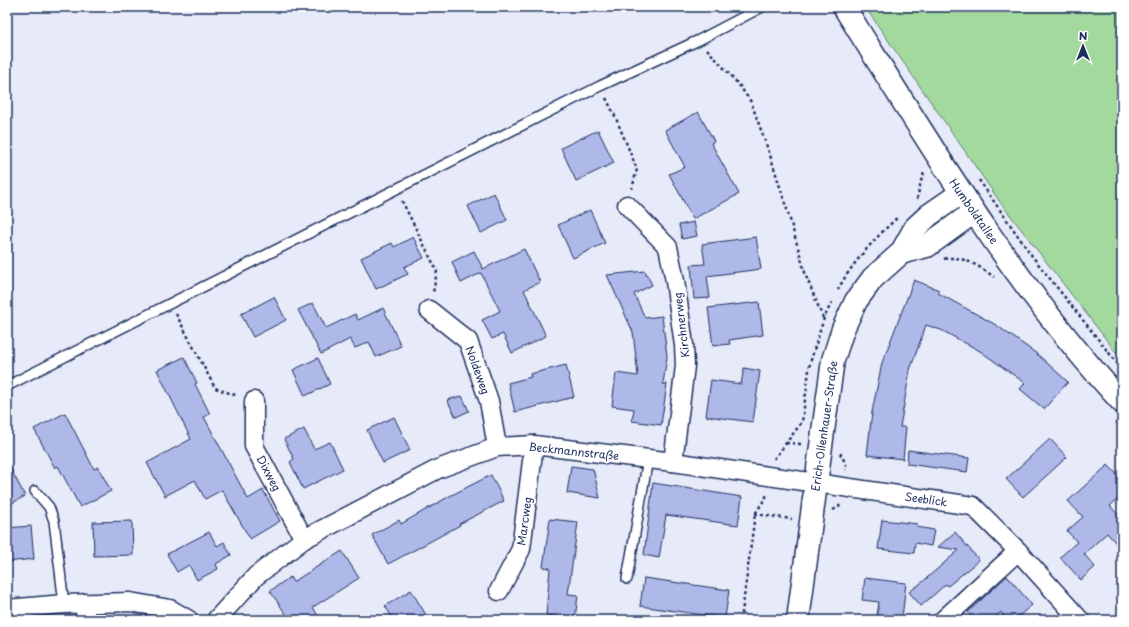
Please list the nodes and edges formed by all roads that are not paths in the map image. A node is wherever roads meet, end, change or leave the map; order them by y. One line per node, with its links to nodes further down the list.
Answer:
1 (762, 7): 8 (lane)
2 (844, 7): 3 (street, Humboldtallee)
3 (960, 193): 5 (street, Humboldtallee); 6 (street, Erich-Ollenhauer-Straße)
4 (627, 205): 14 (street, Kirchnerweg)
5 (974, 212): 6 (street, Erich-Ollenhauer-Straße); 10 (street, Humboldtallee)
6 (901, 252): 15 (street, Erich-Ollenhauer-Straße)
7 (429, 310): 12 (street, Noldeweg)
8 (7, 386)
9 (254, 401): 17 (street, Dixweg)
10 (1122, 402)
11 (534, 445): 12 (street, Beckmannstraße); 13 (street, Beckmannstraße); 20 (street, Marcweg)
12 (497, 447): 17 (street, Beckmannstraße)
13 (648, 459): 14 (street, Beckmannstraße); 19 (lane)
14 (673, 462): 15 (street, Beckmannstraße)
15 (816, 482): 18 (street, Seeblick); 26 (street, Erich-Ollenhauer-Straße)
16 (35, 491): 21 (lane)
17 (304, 539): 25 (street, Beckmannstraße)
18 (1018, 551): 27 (street); 28 (street, Seeblick)
19 (627, 578)
20 (499, 591)
21 (64, 604): 22 (street); 23 (street)
22 (7, 609)
23 (85, 611): 24 (street)
24 (189, 620)
25 (216, 620)
26 (798, 620)
27 (943, 620)
28 (1080, 620)

